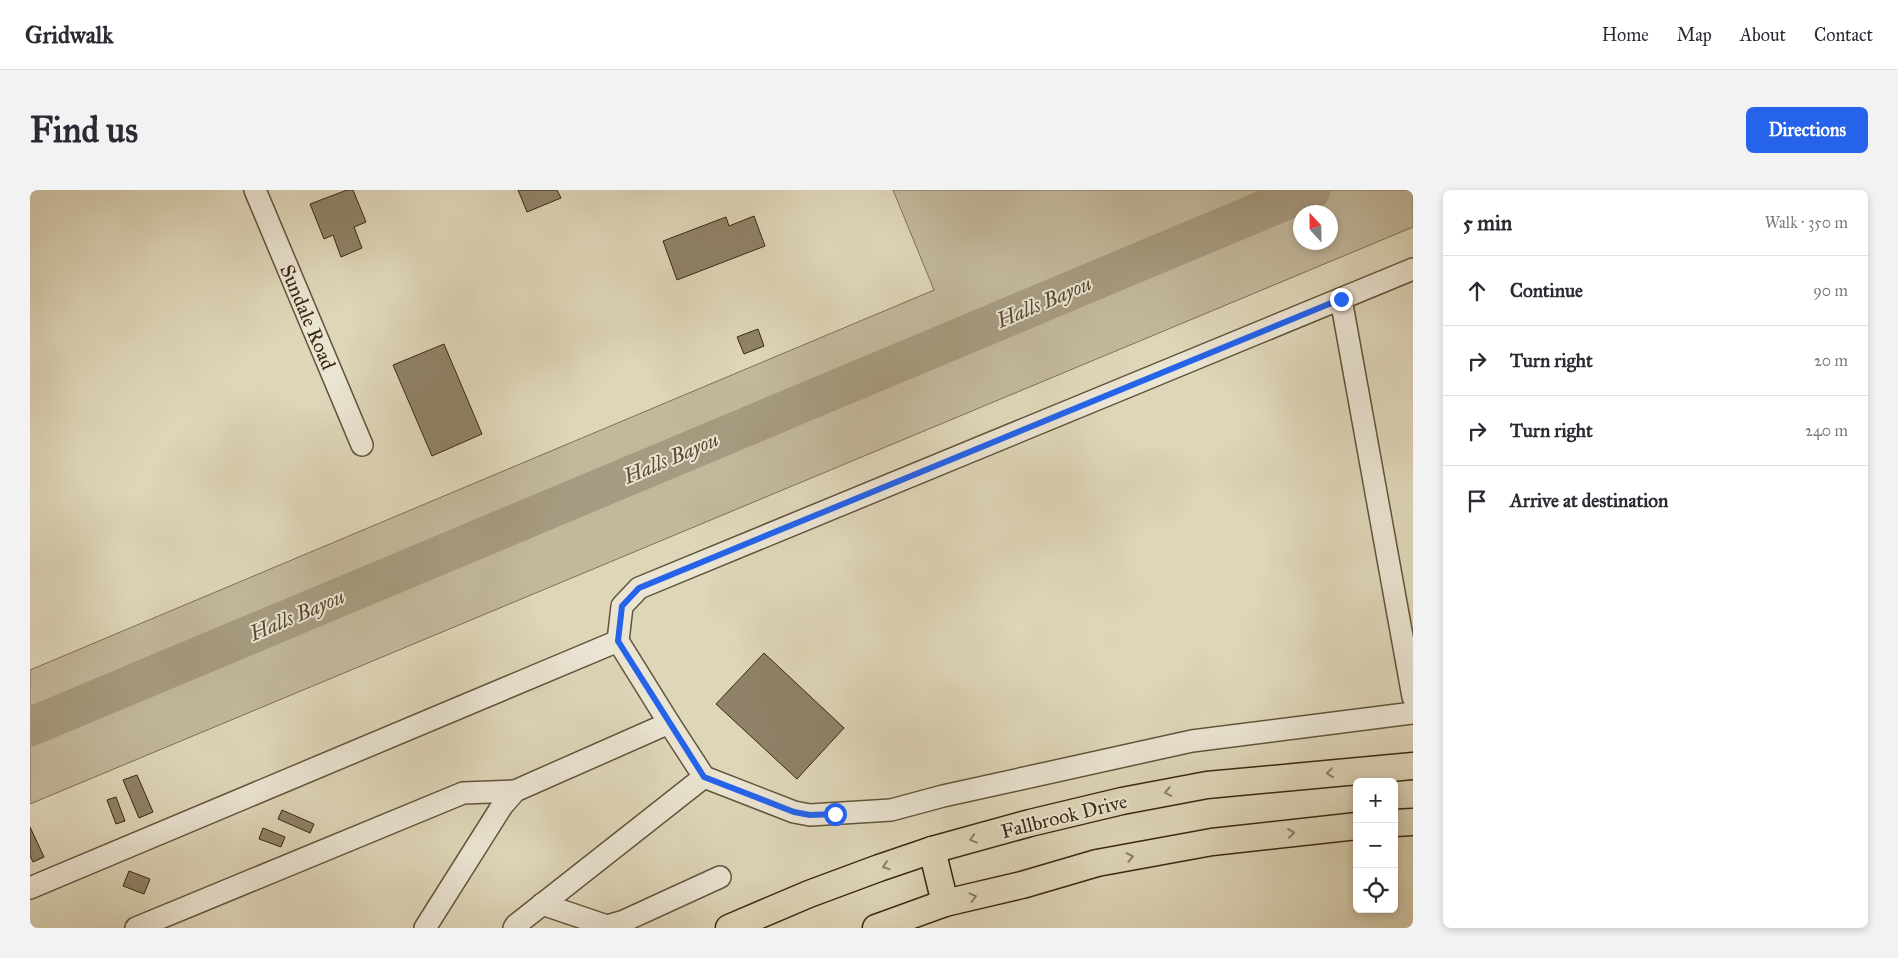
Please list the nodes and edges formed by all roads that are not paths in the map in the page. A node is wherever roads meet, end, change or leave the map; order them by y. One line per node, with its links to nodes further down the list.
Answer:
1 (255, 190): 4 (street, Sundale Road)
2 (1413, 269): 3 (street)
3 (1341, 299): 5 (street); 6 (street)
4 (362, 445)
5 (618, 641): 8 (street); 17 (street)
6 (1413, 697)
7 (1413, 713): 10 (street)
8 (669, 723): 10 (street); 11 (street)
9 (1413, 766): 15 (main road, Fallbrook Drive, one-way to 15)
10 (704, 777): 19 (street)
11 (515, 791): 20 (street); 21 (street)
12 (1413, 822): 13 (main road)
13 (1398, 824)
14 (1353, 826): 18 (main road, one-way to 14)
15 (932, 850): 18 (main road); 23 (main road, Fallbrook Drive, one-way to 23)
16 (720, 876): 19 (street)
17 (30, 888)
18 (946, 903): 24 (main road)
19 (542, 904): 22 (street)
20 (136, 928)
21 (425, 928)
22 (514, 928)
23 (729, 928)
24 (876, 928)

